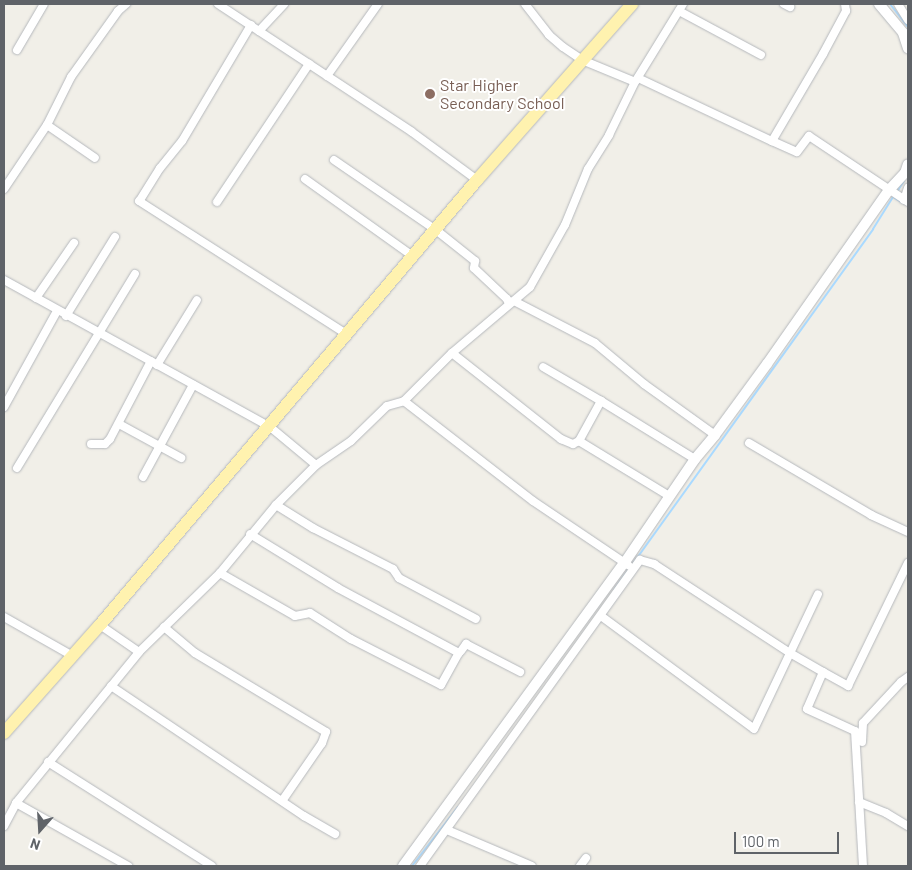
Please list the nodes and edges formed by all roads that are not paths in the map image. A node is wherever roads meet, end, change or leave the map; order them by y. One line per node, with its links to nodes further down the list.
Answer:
1 (44, 4): 16 (street)
2 (126, 4): 22 (street)
3 (218, 4): 13 (street)
4 (284, 4): 14 (street)
5 (378, 4): 20 (street)
6 (525, 4): 18 (street)
7 (632, 4): 18 (main road)
8 (845, 4): 23 (street)
9 (879, 4): 15 (street)
10 (898, 4): 12 (street)
11 (681, 7): 17 (street); 21 (street)
12 (908, 20)
13 (251, 26): 14 (street); 46 (street)
14 (259, 30): 19 (street)
15 (908, 48)
16 (17, 50)
17 (761, 56)
18 (582, 60): 21 (street); 28 (main road)
19 (309, 64): 20 (street); 33 (street)
20 (327, 76): 28 (street)
21 (637, 80): 23 (street); 42 (street)
22 (47, 124): 24 (street); 30 (street)
23 (772, 141): 31 (street)
24 (95, 158)
25 (334, 160): 34 (street)
26 (908, 164): 31 (street)
27 (306, 179): 37 (street)
28 (477, 180): 34 (main road)
29 (908, 188): 32 (street)
30 (4, 189)
31 (889, 190): 32 (street); 56 (street)
32 (906, 201)
33 (217, 202)
34 (436, 230): 37 (main road); 42 (street)
35 (115, 237): 44 (street)
36 (74, 243): 40 (street)
37 (414, 257): 46 (main road)
38 (135, 274): 45 (street)
39 (4, 280): 40 (street)
40 (36, 298): 43 (street)
41 (197, 300): 48 (street)
42 (511, 302): 47 (street); 56 (street)
43 (58, 311): 44 (street); 53 (street)
44 (66, 316): 45 (street)
45 (99, 334): 48 (street); 64 (street)
46 (348, 335): 55 (main road)
47 (452, 354): 51 (street); 57 (street)
48 (154, 363): 50 (street); 54 (street)
49 (543, 367): 52 (street)
50 (193, 385): 55 (street); 60 (street)
51 (404, 400): 63 (street); 71 (street)
52 (601, 401): 57 (street); 62 (street)
53 (4, 407)
54 (119, 424): 59 (street); 60 (street)
55 (269, 426): 63 (street); 77 (main road)
56 (715, 435): 62 (street)
57 (580, 441): 66 (street)
58 (749, 443): 68 (street)
59 (90, 444)
60 (160, 447): 61 (street); 65 (street)
61 (181, 458)
62 (695, 459): 66 (street)
63 (316, 465): 67 (street)
64 (17, 468)
65 (143, 477)
66 (668, 496): 71 (street)
67 (276, 505): 69 (street); 76 (street)
68 (908, 532)
69 (250, 534): 72 (street); 72 (street)
70 (908, 562): 84 (street)
71 (628, 565): 74 (street); 81 (street); 100 (street)
72 (220, 573): 78 (street)
73 (818, 594): 81 (street)
74 (600, 616): 81 (street); 95 (street)
75 (4, 617): 82 (street)
76 (476, 619)
77 (100, 625): 80 (street); 82 (main road)
78 (164, 627): 80 (street); 90 (street)
79 (461, 651): 83 (street)
80 (139, 652): 86 (street)
81 (790, 653): 84 (street)
82 (72, 656): 87 (main road)
83 (520, 672)
84 (823, 672): 91 (street)
85 (908, 677): 88 (street)
86 (111, 686): 89 (street); 90 (street)
87 (4, 733)
88 (862, 742)
89 (48, 762): 92 (street); 99 (street)
90 (282, 801): 96 (street)
91 (859, 802): 94 (street); 104 (street)
92 (16, 803): 93 (street); 98 (street)
93 (4, 826)
94 (908, 826)
95 (447, 830): 101 (street); 102 (street)
96 (335, 834)
97 (586, 858): 103 (street)
98 (128, 866)
99 (212, 866)
100 (403, 866)
101 (420, 866)
102 (532, 866)
103 (580, 866)
104 (863, 866)

